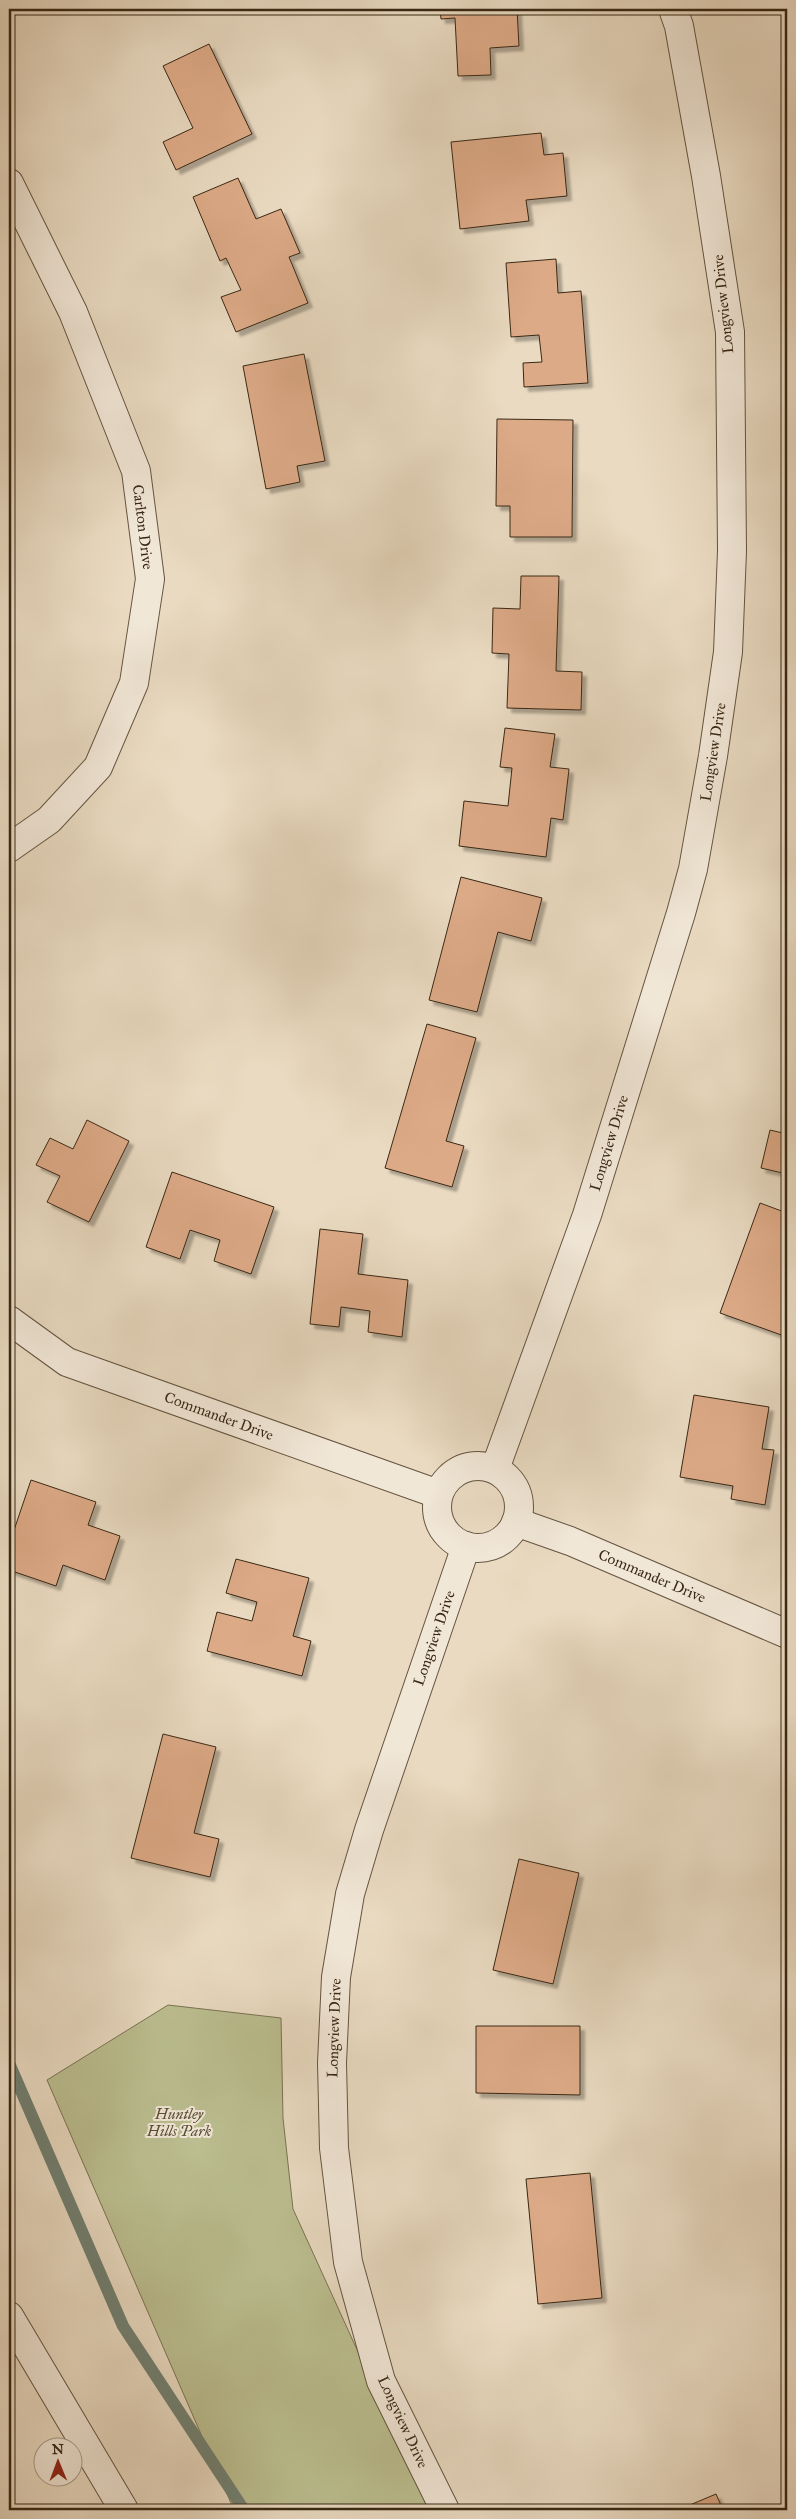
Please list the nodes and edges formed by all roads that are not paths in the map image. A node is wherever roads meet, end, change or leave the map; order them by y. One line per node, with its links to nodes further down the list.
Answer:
1 (673, 9): 5 (street, Longview Drive)
2 (9, 183): 3 (street, Carlton Drive)
3 (9, 848)
4 (9, 1320): 6 (street, Commander Drive)
5 (495, 1469): 6 (street); 7 (street)
6 (438, 1494): 8 (street)
7 (516, 1522): 8 (street); 9 (street, Commander Drive)
8 (466, 1546): 12 (street, Longview Drive)
9 (787, 1634)
10 (9, 2316): 11 (street)
11 (124, 2510)
12 (445, 2510)

